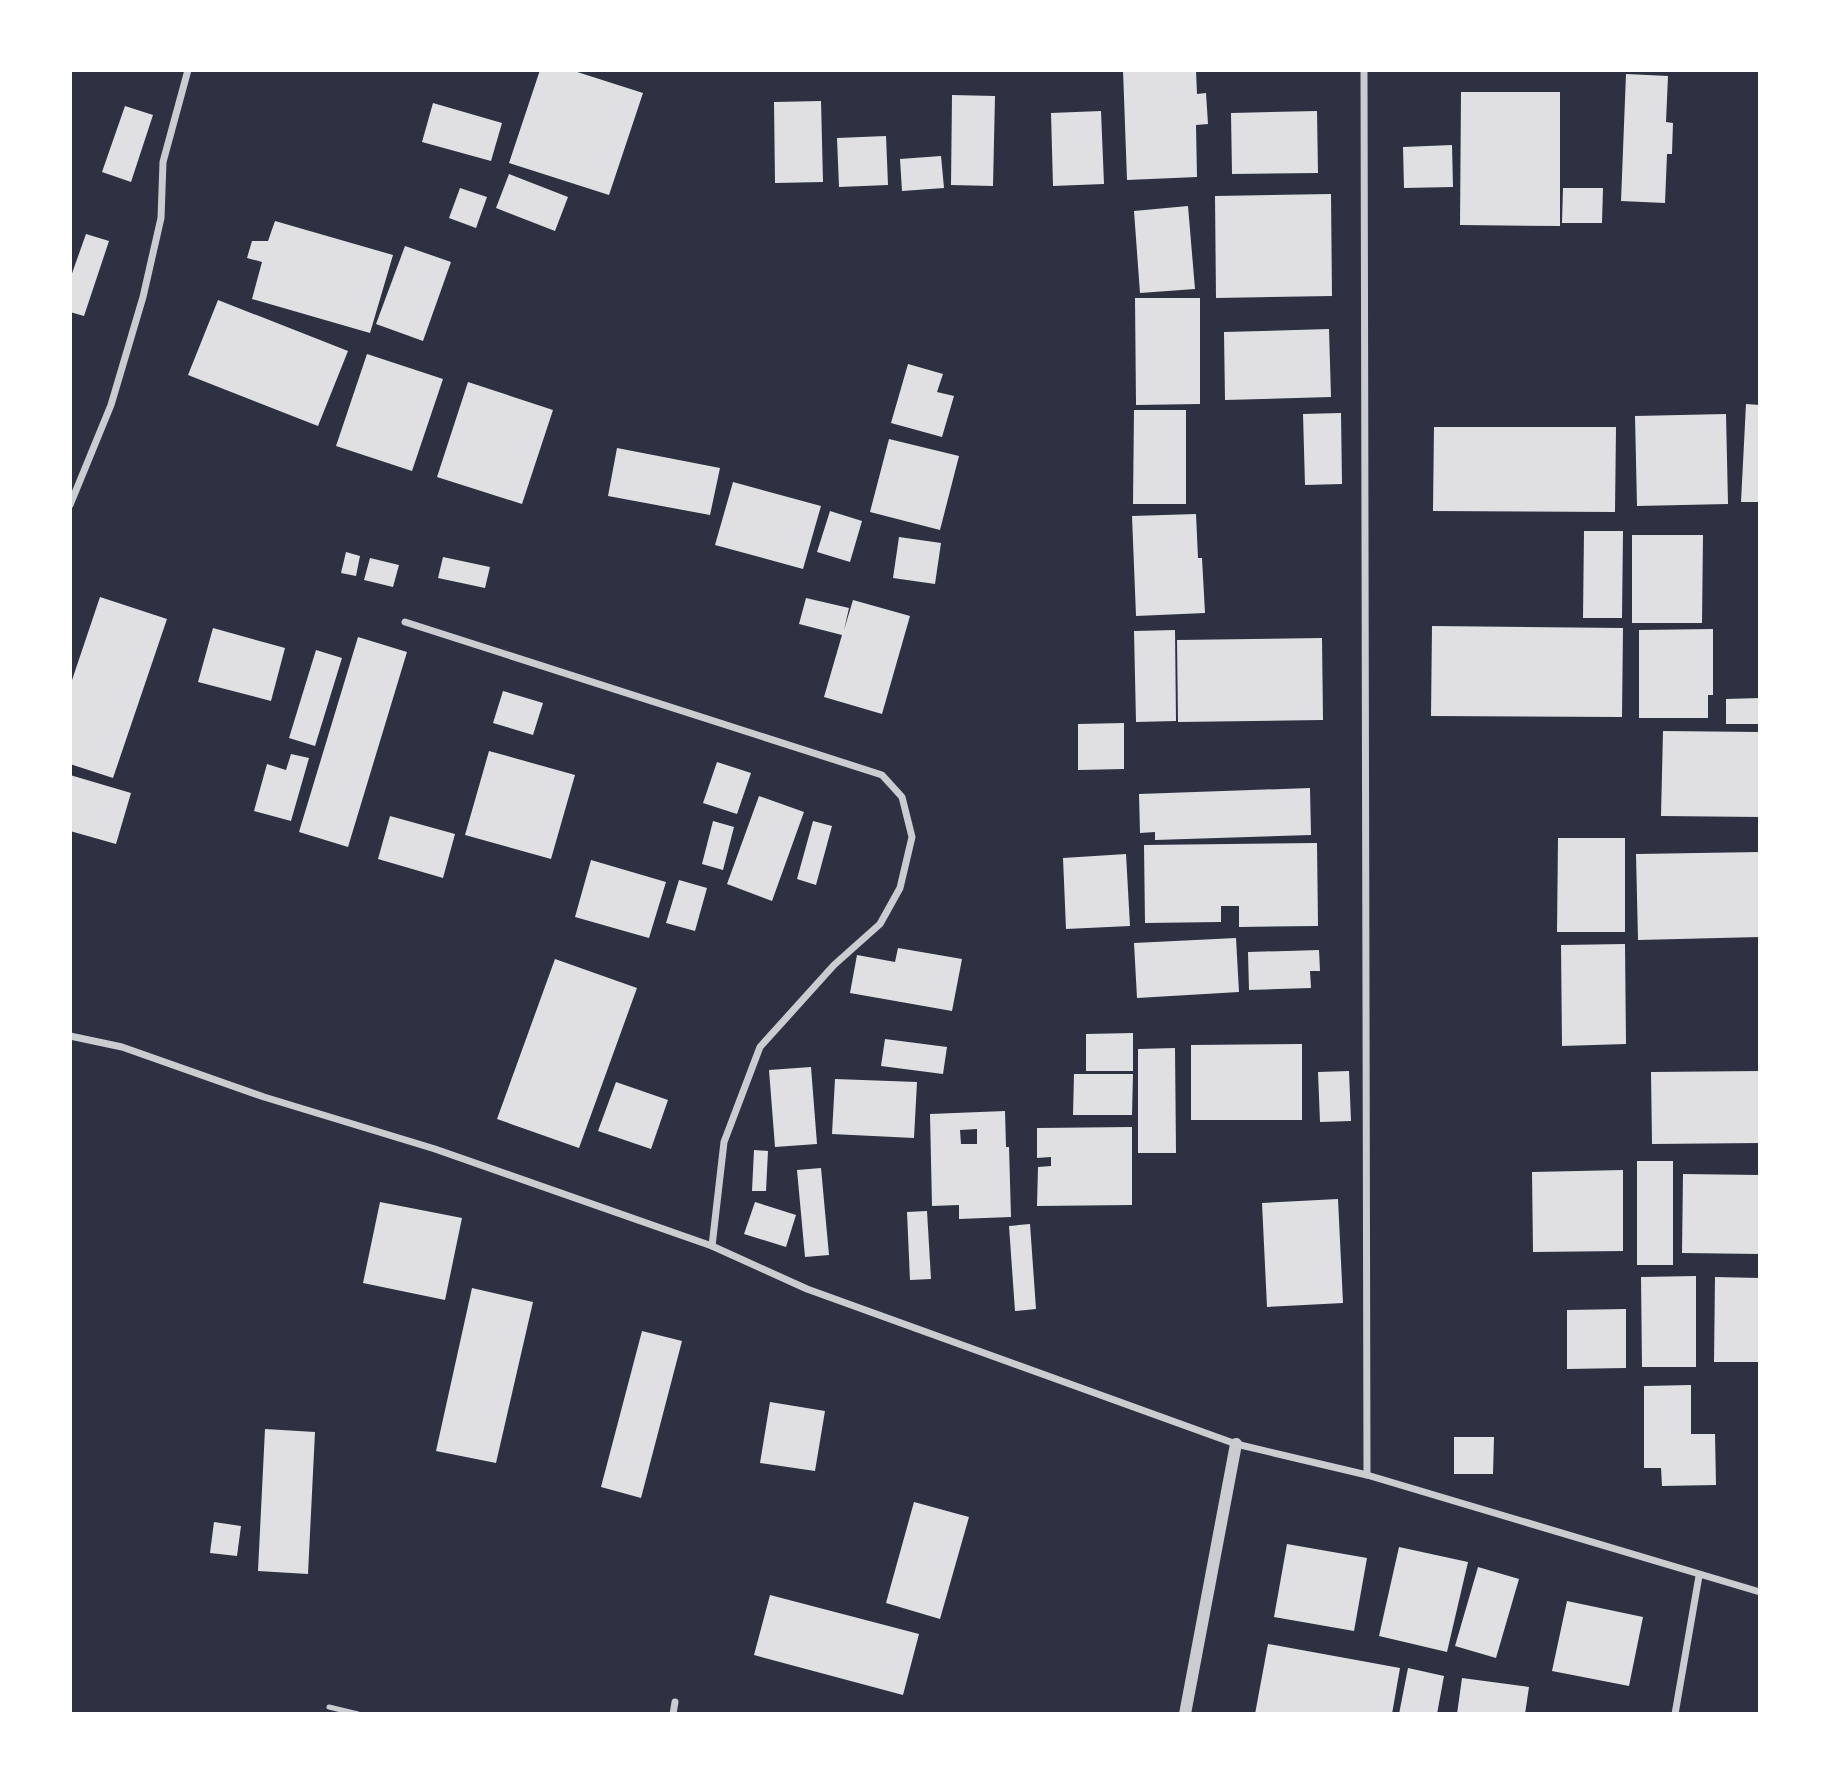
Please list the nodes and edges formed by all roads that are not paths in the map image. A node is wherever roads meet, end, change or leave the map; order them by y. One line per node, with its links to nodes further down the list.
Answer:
1 (188, 70): 3 (street)
2 (1364, 70): 8 (street)
3 (70, 505)
4 (405, 622): 6 (street)
5 (70, 1036): 6 (street)
6 (712, 1246): 7 (street)
7 (1236, 1444): 8 (street); 15 (street)
8 (1367, 1475): 9 (street)
9 (1699, 1576): 10 (street); 16 (street)
10 (1760, 1592)
11 (675, 1702): 14 (street)
12 (330, 1707): 13 (lane)
13 (358, 1714)
14 (673, 1714)
15 (1185, 1714)
16 (1675, 1714)

